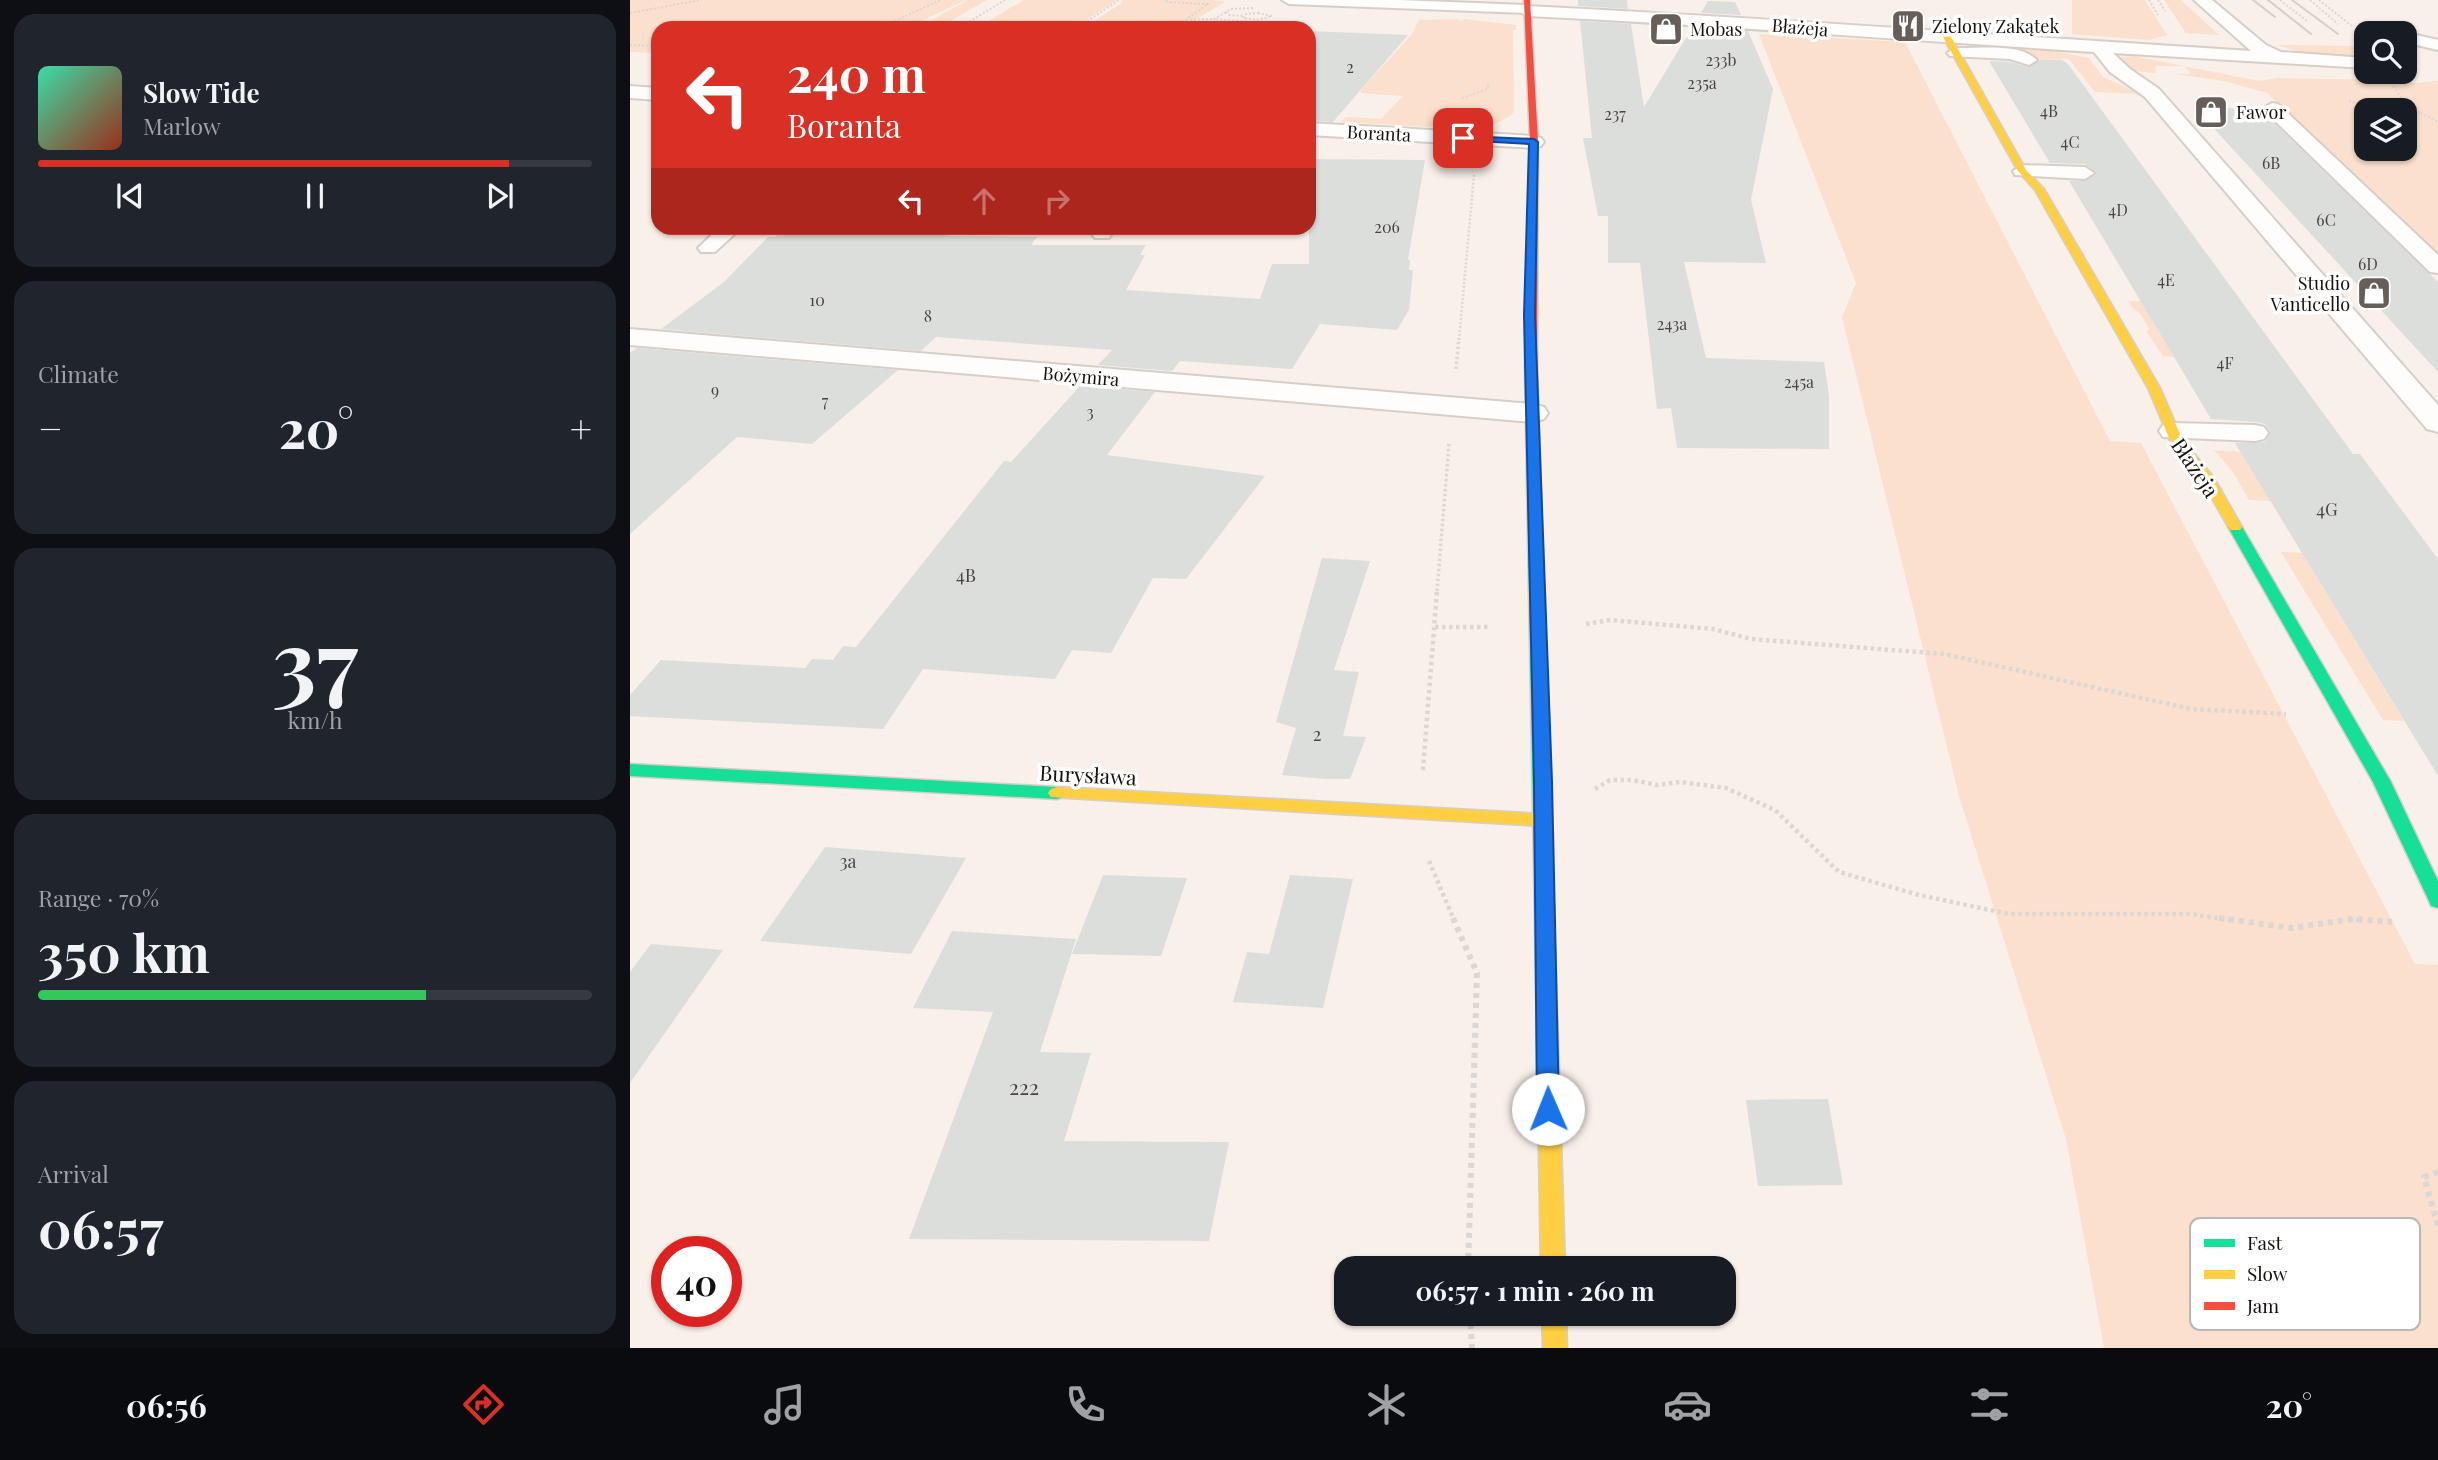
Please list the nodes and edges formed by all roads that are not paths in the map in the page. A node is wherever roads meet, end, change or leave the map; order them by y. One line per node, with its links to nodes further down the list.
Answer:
1 (1289, 0): 5 (lane)
2 (1365, 0): 3 (lane)
3 (1428, 0)
4 (2202, 0): 10 (street)
5 (1527, 7): 7 (street, Błażeja); 18 (street)
6 (2417, 40): 8 (street)
7 (1951, 45): 9 (street, Błażeja); 11 (lane); 19 (street, Błażeja)
8 (2438, 45)
9 (2100, 47): 10 (street, Błażeja); 26 (street)
10 (2275, 57): 12 (street, Błażeja); 13 (street)
11 (2029, 60)
12 (2354, 62)
13 (2309, 80)
14 (630, 92): 15 (street)
15 (651, 94)
16 (2272, 108): 23 (lane)
17 (1316, 129): 18 (street, Boranta)
18 (1534, 142): 25 (street)
19 (2022, 171): 20 (lane); 27 (street, Błażeja)
20 (2085, 173)
21 (724, 235): 22 (lane)
22 (708, 248)
23 (2438, 267)
24 (630, 337): 25 (street, Bożymira)
25 (1533, 412): 30 (street)
26 (2438, 423)
27 (2172, 431): 28 (lane); 31 (street, Błażeja)
28 (2255, 433)
29 (630, 770): 30 (street, Burysława)
30 (1543, 820): 32 (street)
31 (2435, 891)
32 (1553, 1256)
33 (1554, 1326): 34 (street)
34 (1555, 1348)

